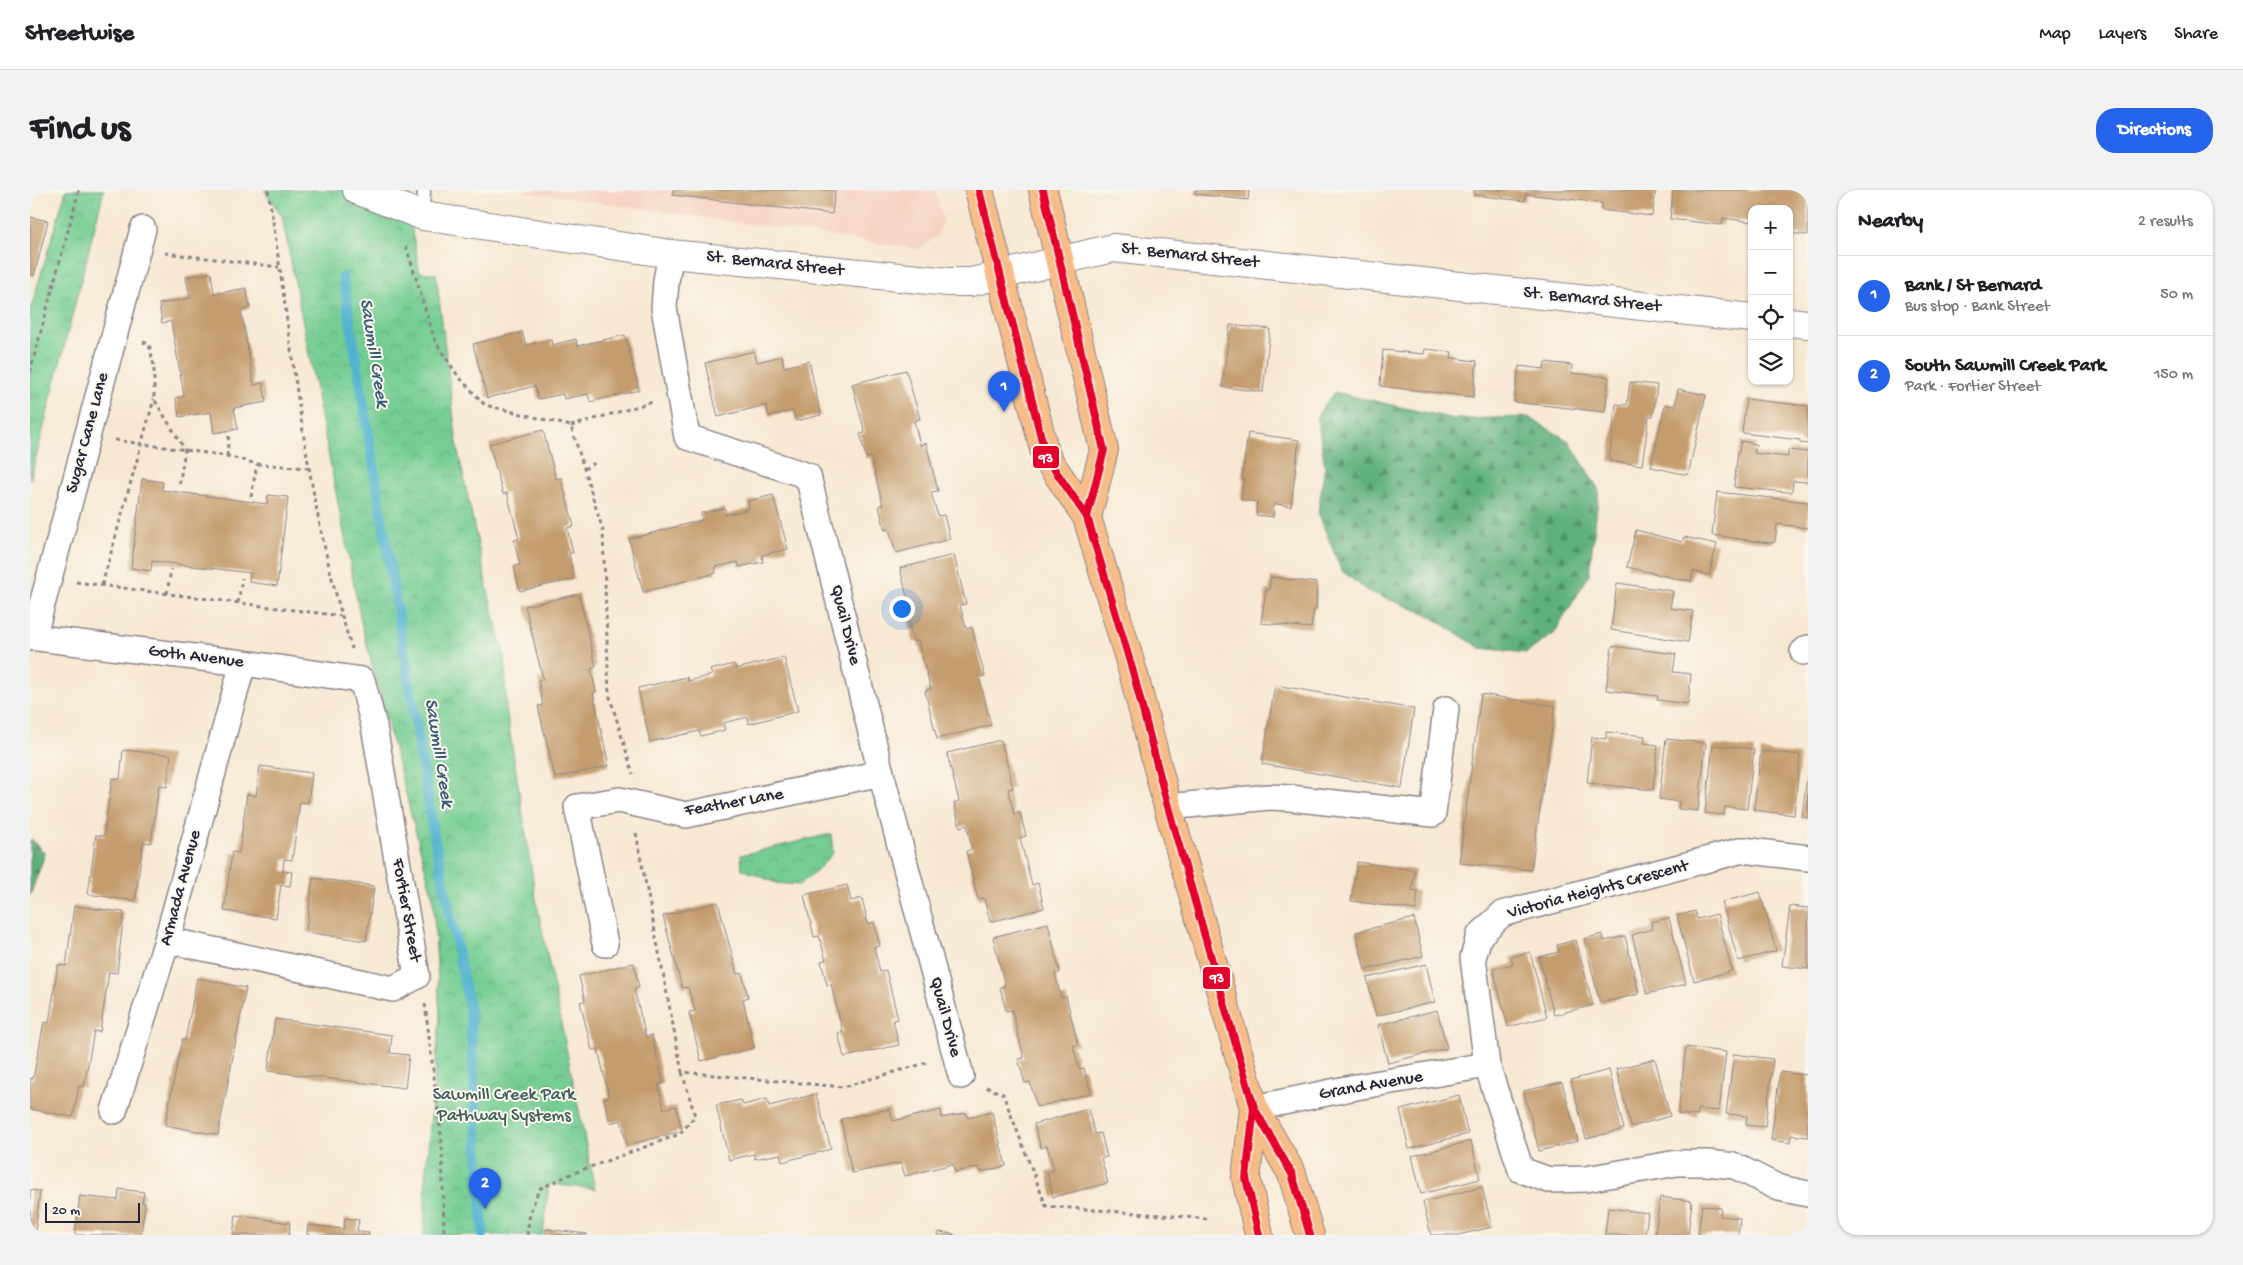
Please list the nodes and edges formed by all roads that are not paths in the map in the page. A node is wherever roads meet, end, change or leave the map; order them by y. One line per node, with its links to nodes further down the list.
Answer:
1 (357, 190): 4 (street, St. Bernard Street)
2 (979, 190): 8 (main road)
3 (1043, 190): 7 (main road)
4 (423, 203): 6 (street, St. Bernard Street)
5 (140, 239): 13 (street, Sugar Cane Lane)
6 (671, 254): 8 (street, St. Bernard Street); 17 (street, Quail Drive)
7 (1060, 260): 8 (street, St. Bernard Street); 9 (street, St. Bernard Street); 12 (main road)
8 (1002, 274): 12 (main road)
9 (1748, 318)
10 (1793, 322): 11 (street)
11 (1808, 324)
12 (1086, 517): 18 (main road)
13 (32, 637): 14 (street, Goth Avenue)
14 (243, 663): 15 (street, Goth Avenue); 20 (street, Armada Avenue)
15 (362, 680): 20 (street, Fortier Street)
16 (1446, 709): 18 (street)
17 (881, 773): 21 (street, Feather Lane); 22 (street, Quail Drive)
18 (1168, 807): 24 (main road)
19 (1808, 858): 23 (street, Victoria Heights Crescent)
20 (167, 940): 25 (street, Armada Avenue)
21 (605, 944)
22 (958, 1065)
23 (1487, 1065): 24 (street, Grand Avenue); 26 (street, Victoria Heights Crescent)
24 (1254, 1108): 27 (main road); 28 (main road)
25 (114, 1111)
26 (1808, 1194)
27 (1258, 1235)
28 (1310, 1235)

